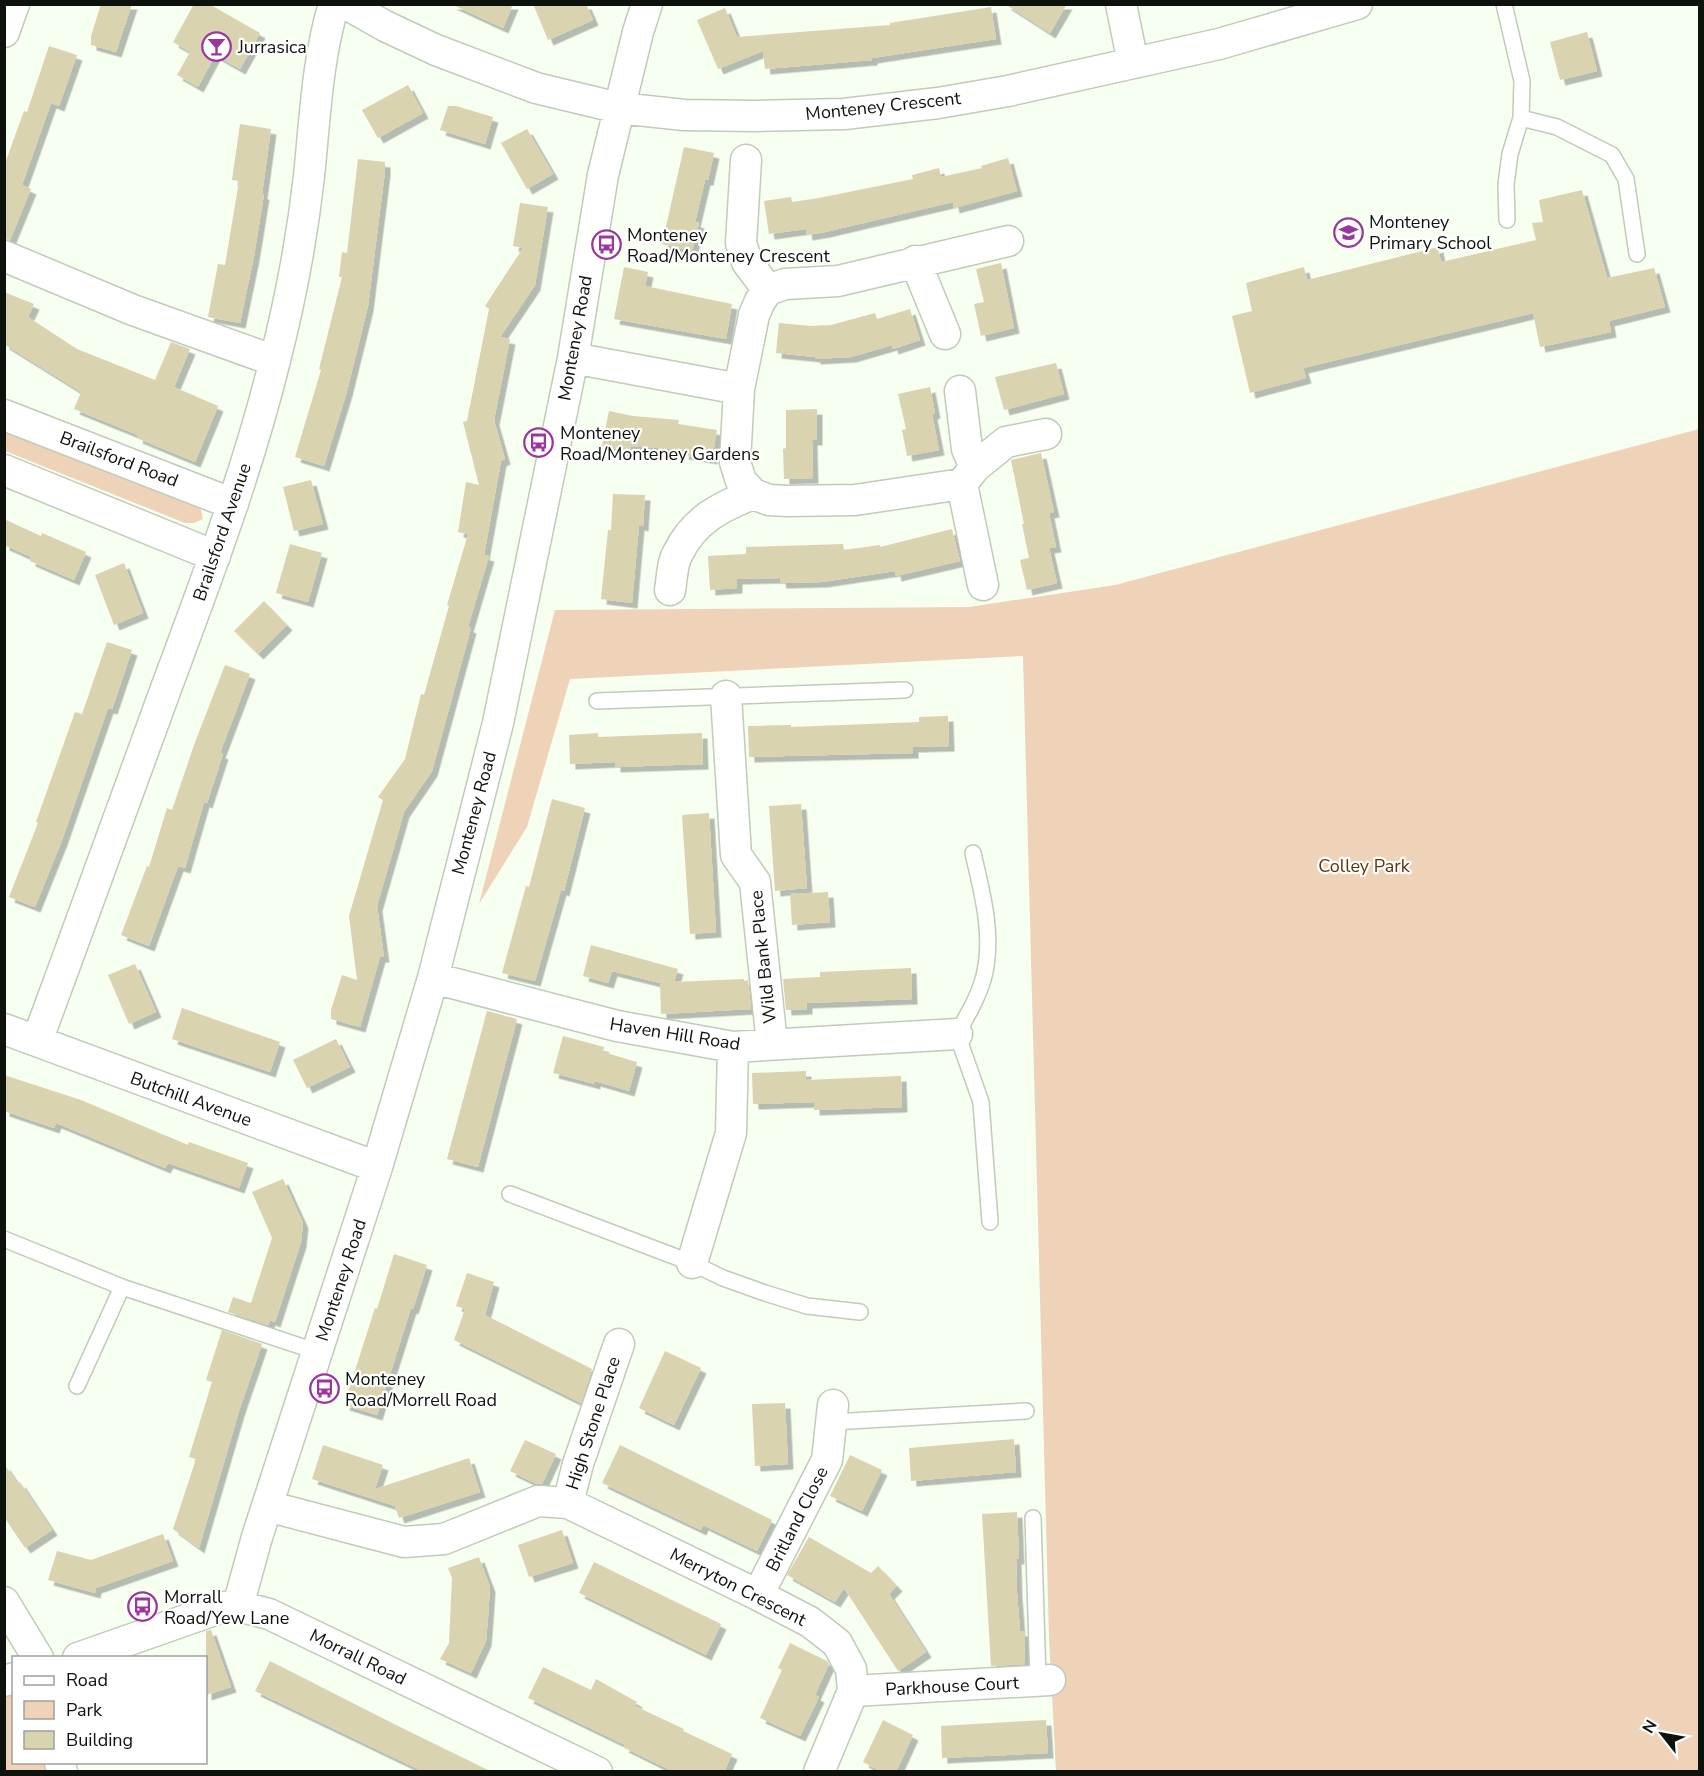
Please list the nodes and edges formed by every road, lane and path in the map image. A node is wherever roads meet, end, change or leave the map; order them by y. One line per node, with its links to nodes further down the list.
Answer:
1 (14, 4): 8 (street)
2 (334, 4): 21 (street, Brailsford Avenue)
3 (346, 4): 10 (street, Monteney Crescent)
4 (647, 4): 10 (street, Monteney Road)
5 (1121, 4): 9 (street)
6 (1357, 4): 9 (street, Monteney Crescent)
7 (1504, 4): 11 (lane)
8 (4, 32)
9 (1133, 63): 10 (street, Monteney Crescent)
10 (619, 108): 20 (street, Monteney Road)
11 (1521, 118): 13 (lane); 15 (lane)
12 (746, 160): 18 (street)
13 (1507, 220)
14 (1008, 241): 17 (street)
15 (1637, 254)
16 (4, 256): 21 (street)
17 (915, 261): 18 (street); 19 (street)
18 (768, 290): 22 (street)
19 (945, 334)
20 (573, 358): 22 (street); 37 (street, Monteney Road)
21 (275, 361): 29 (street, Brailsford Avenue)
22 (739, 389): 28 (street)
23 (960, 391): 27 (street)
24 (4, 415): 29 (street, Brailsford Road)
25 (1046, 434): 27 (street)
26 (4, 470): 30 (street)
27 (969, 476): 28 (street); 31 (street)
28 (753, 494): 32 (street)
29 (233, 504): 30 (street, Brailsford Avenue)
30 (215, 556): 40 (street, Brailsford Avenue)
31 (983, 585)
32 (670, 590)
33 (905, 690): 34 (lane)
34 (726, 696): 35 (lane); 41 (street, Wild Bank Place)
35 (597, 701)
36 (973, 853): 39 (lane)
37 (433, 978): 42 (street, Haven Hill Road); 43 (street, Monteney Road)
38 (4, 1029): 40 (street, Butchill Avenue)
39 (957, 1034): 41 (street, Haven Hill Road); 45 (lane)
40 (37, 1041): 43 (street, Butchill Avenue)
41 (772, 1044): 42 (street, Haven Hill Road)
42 (733, 1047): 47 (street)
43 (377, 1167): 51 (street, Monteney Road)
44 (510, 1194): 47 (lane)
45 (990, 1222)
46 (4, 1239): 48 (lane)
47 (692, 1263): 49 (lane)
48 (122, 1287): 51 (lane); 52 (lane)
49 (860, 1311)
50 (618, 1344): 55 (street, High Stone Place)
51 (318, 1352): 56 (street, Monteney Road)
52 (77, 1386)
53 (1026, 1411): 54 (lane)
54 (832, 1413): 58 (street, Britland Close)
55 (568, 1503): 56 (street, Merryton Crescent); 58 (street, Merryton Crescent)
56 (267, 1506): 60 (street, Monteney Road)
57 (1033, 1518): 63 (lane)
58 (758, 1595): 64 (street, Merryton Crescent)
59 (4, 1602): 61 (street)
60 (238, 1605): 62 (street, Morrall Road); 65 (street, Morrall Road)
61 (37, 1656)
62 (84, 1656)
63 (1044, 1680): 64 (street, Parkhouse Court)
64 (853, 1691): 66 (street)
65 (597, 1772)
66 (819, 1772)

